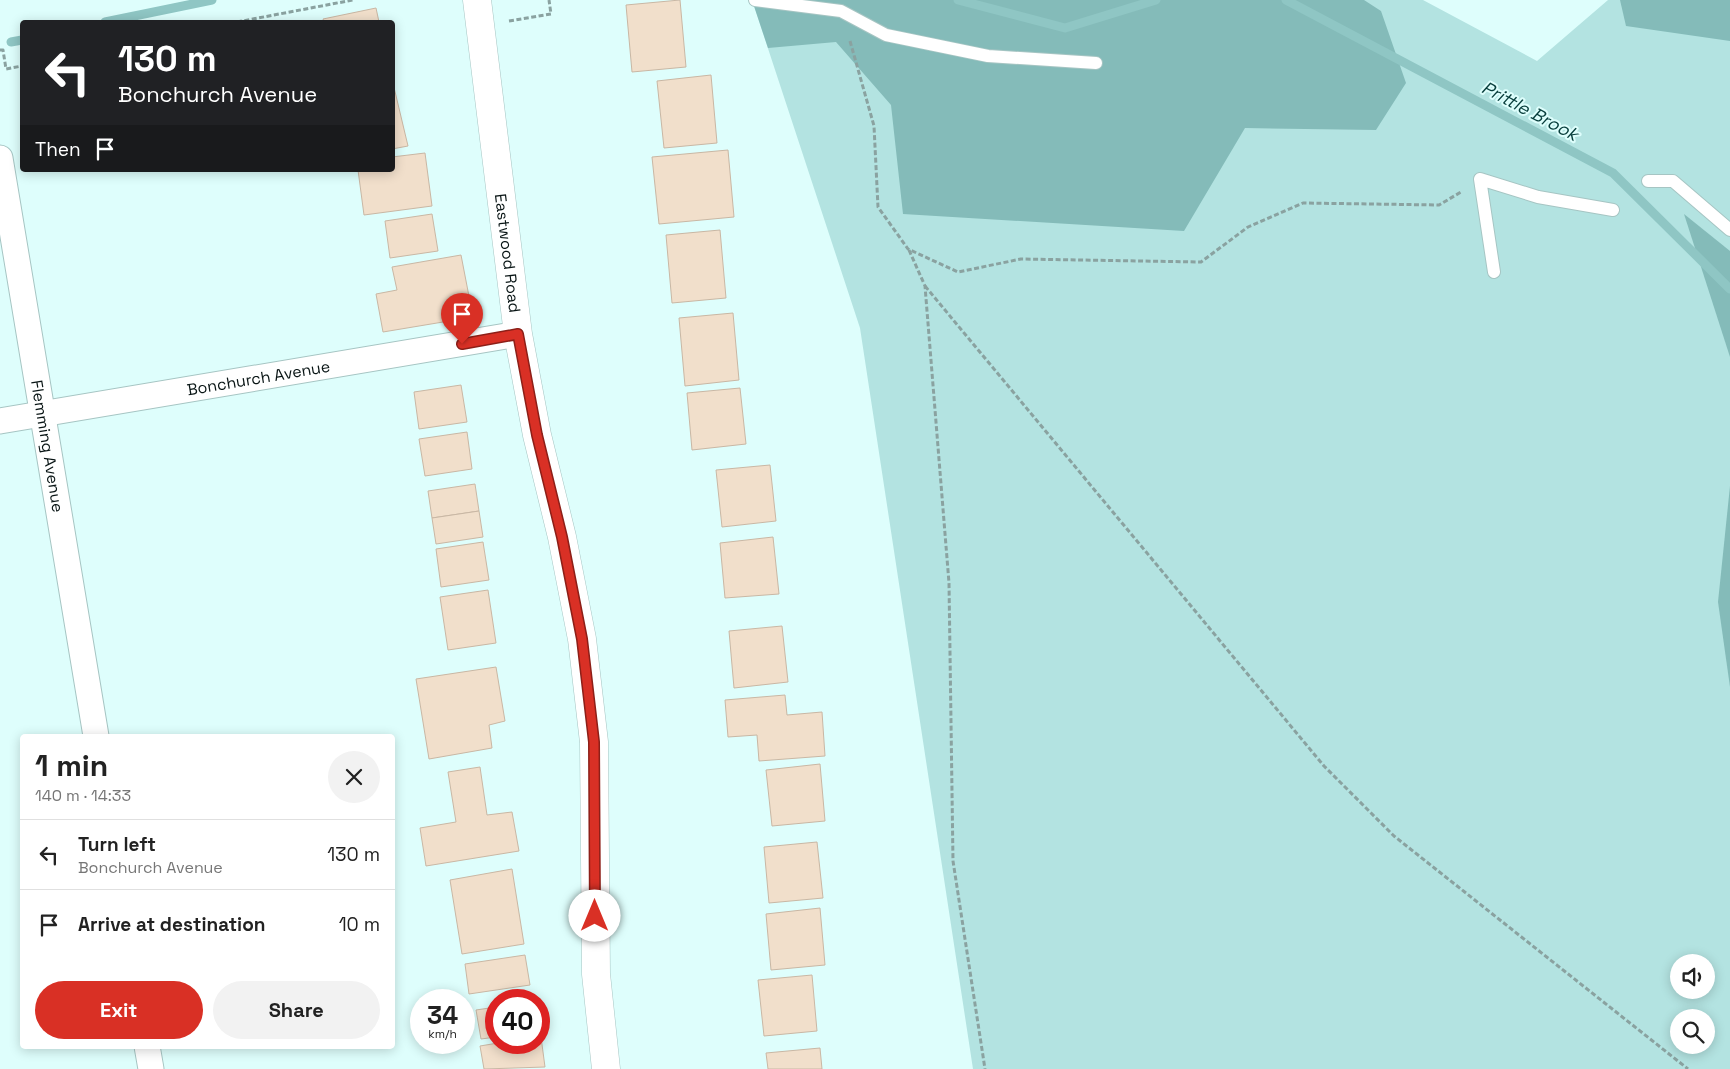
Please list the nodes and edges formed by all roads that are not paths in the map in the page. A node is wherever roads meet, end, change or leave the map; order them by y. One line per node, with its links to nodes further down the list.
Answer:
1 (755, 0): 3 (lane)
2 (479, 13): 9 (street, Eastwood Road)
3 (1096, 63)
4 (0, 158): 10 (street, Flemming Avenue)
5 (1648, 181): 7 (lane)
6 (1613, 210): 8 (lane)
7 (1730, 230)
8 (1494, 272)
9 (518, 334): 10 (street, Bonchurch Avenue); 15 (street, Eastwood Road)
10 (42, 414): 11 (street, Bonchurch Avenue); 12 (street, Flemming Avenue)
11 (0, 421)
12 (96, 734)
13 (148, 1049): 14 (street)
14 (151, 1069)
15 (606, 1069)

